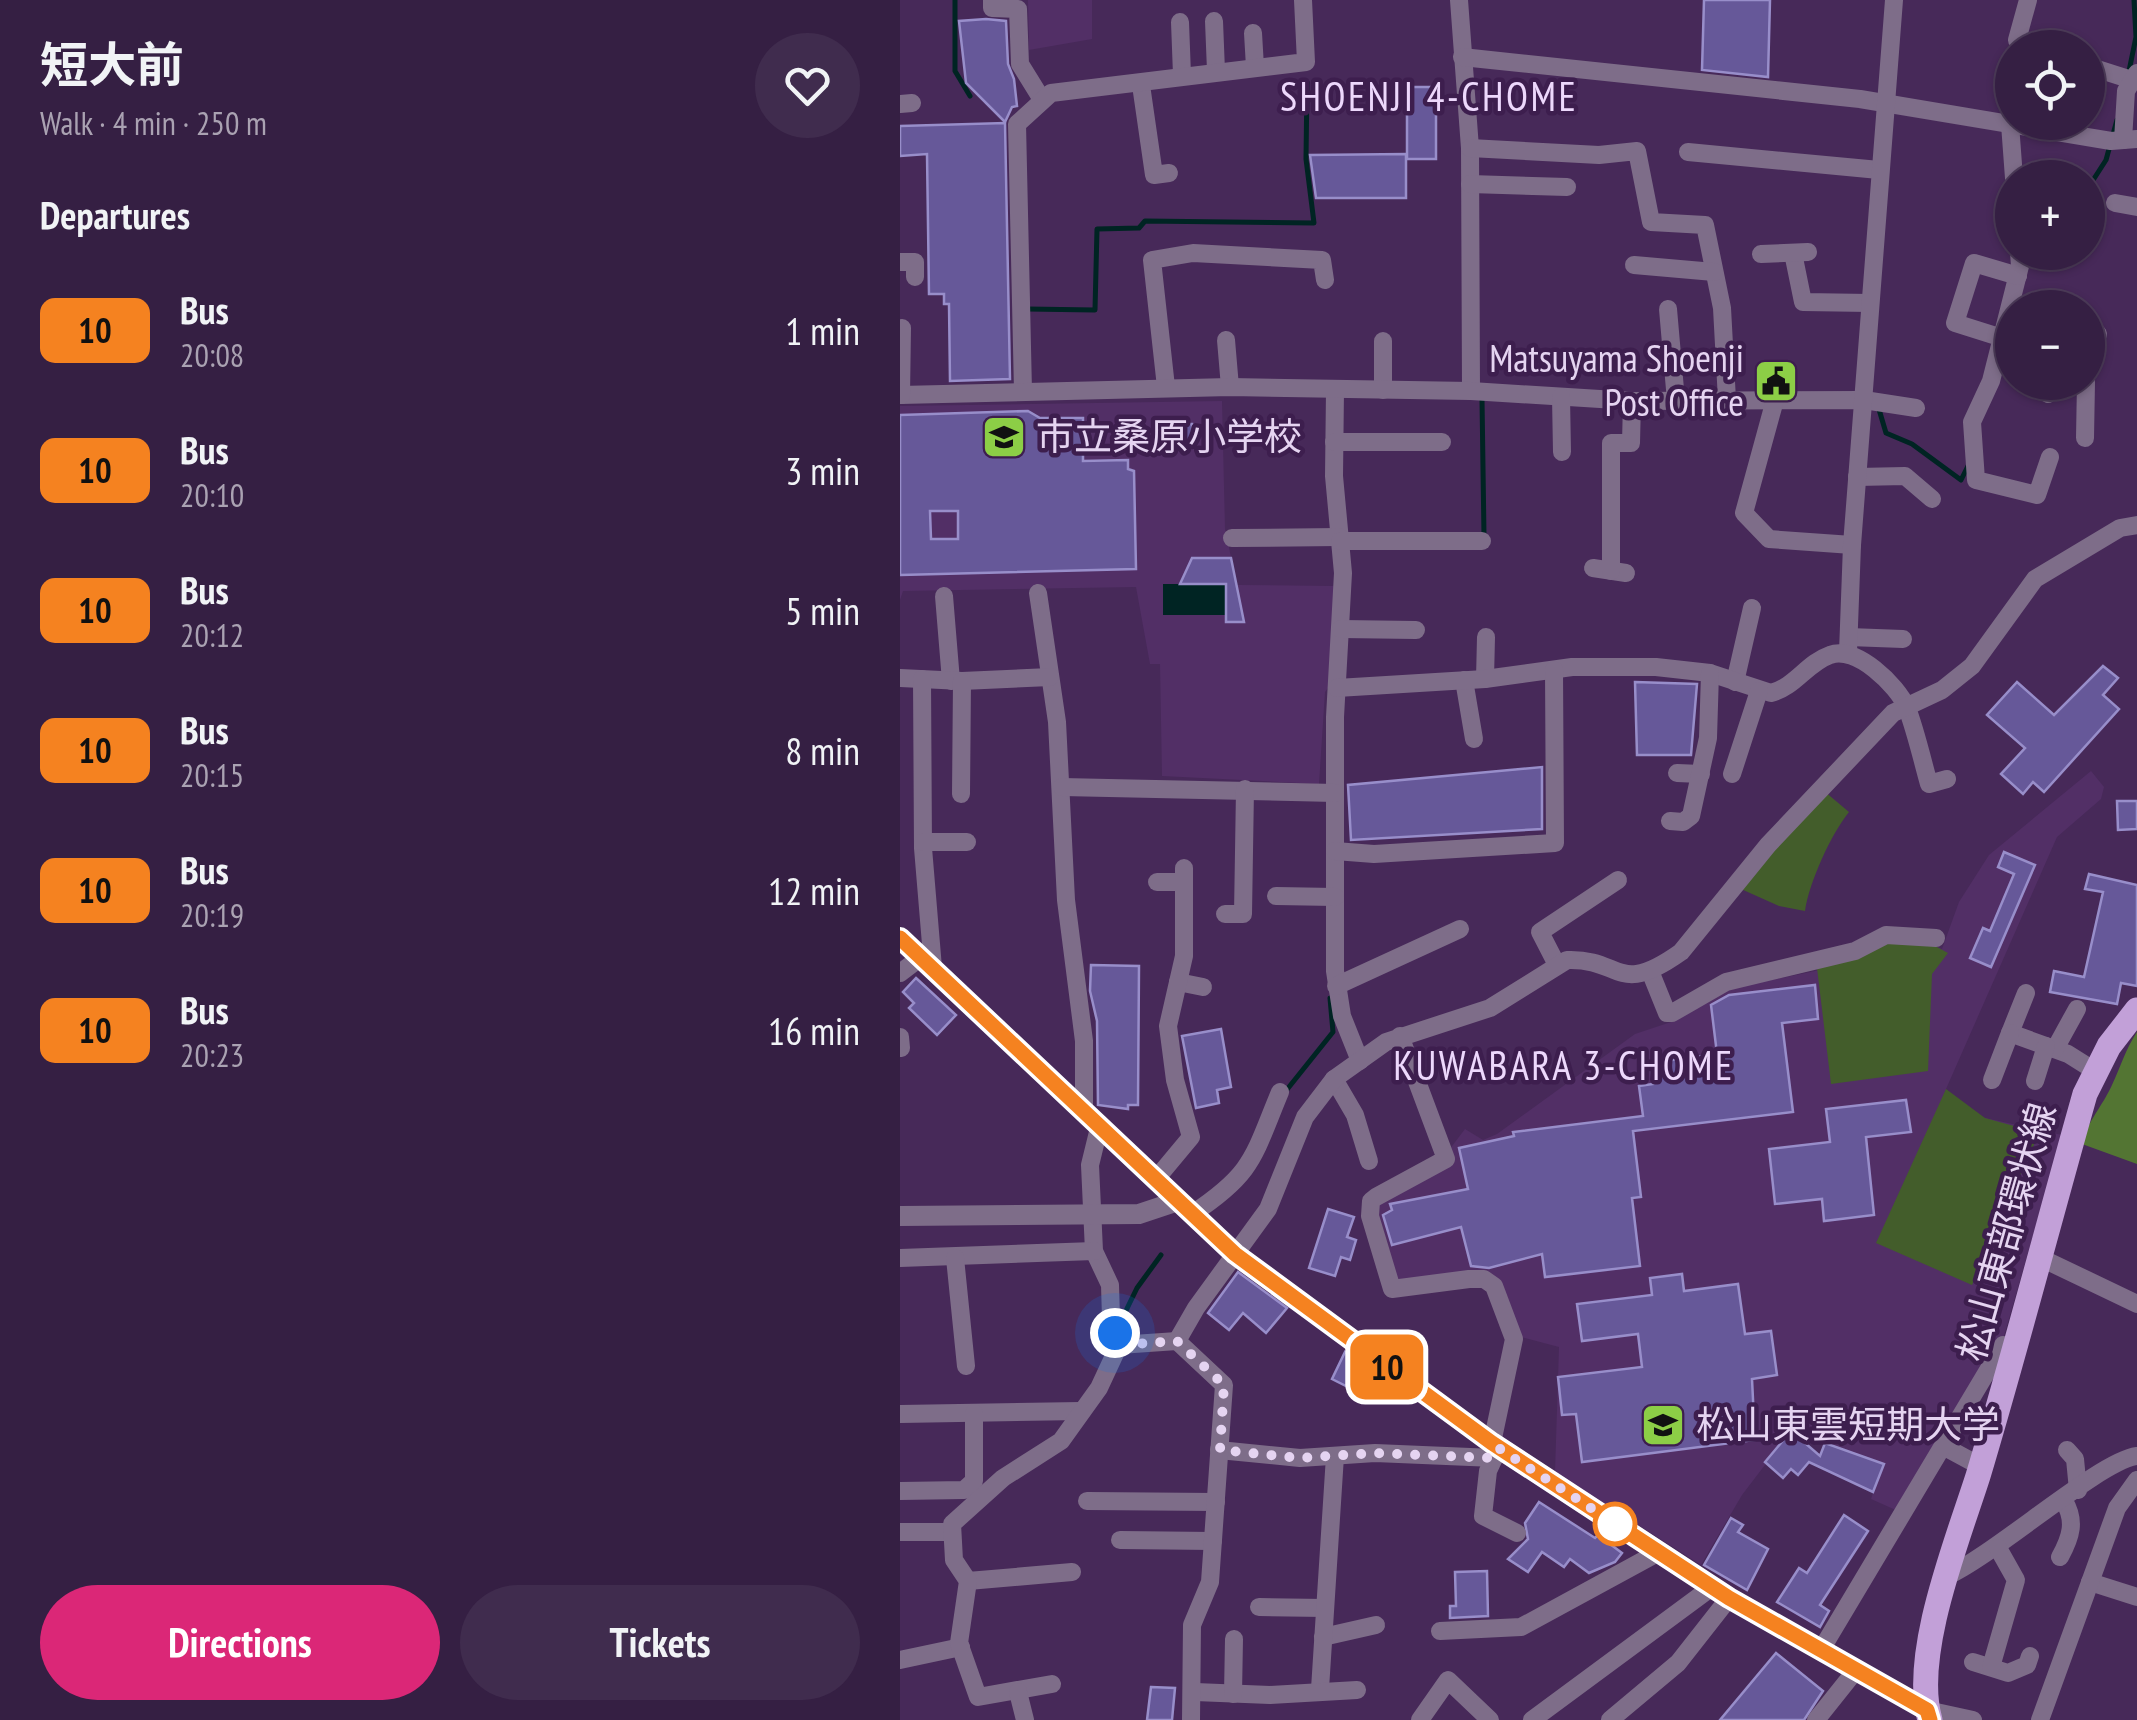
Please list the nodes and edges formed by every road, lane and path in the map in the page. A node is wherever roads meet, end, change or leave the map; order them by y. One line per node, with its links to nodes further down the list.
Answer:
1 (992, 0): 17 (street)
2 (1303, 0): 11 (street)
3 (1459, 0): 10 (street)
4 (1894, 0): 18 (street)
5 (2028, 0): 8 (street)
6 (1214, 21): 13 (street)
7 (1180, 22): 14 (street)
8 (2020, 30)
9 (1253, 34): 11 (street)
10 (1462, 57): 18 (street); 22 (street)
11 (1255, 67): 13 (street)
12 (2105, 70): 15 (street)
13 (1216, 71): 14 (street)
14 (1182, 75): 16 (street)
15 (2135, 76): 21 (street)
16 (1141, 85): 17 (street); 25 (street)
17 (1041, 98): 50 (street)
18 (1884, 105): 19 (street); 24 (street)
19 (1995, 122)
20 (2105, 137): 21 (street)
21 (2130, 140)
22 (1470, 148): 26 (street); 34 (street)
23 (1688, 152): 24 (street)
24 (1880, 170): 39 (street)
25 (1169, 173)
26 (1470, 184): 27 (street); 51 (street)
27 (1567, 187)
28 (2116, 203): 29 (street)
29 (2137, 207)
30 (1761, 254): 39 (street)
31 (900, 262): 36 (street)
32 (2018, 270): 35 (street)
33 (1644, 272): 34 (street)
34 (1714, 272): 55 (street)
35 (2018, 276): 38 (street); 42 (street)
36 (915, 278)
37 (1325, 280): 46 (street)
38 (2016, 290)
39 (1870, 303): 57 (street)
40 (1668, 309): 54 (street)
41 (902, 328): 52 (street)
42 (1995, 335)
43 (1226, 340): 47 (street)
44 (1383, 340): 49 (street)
45 (1995, 370): 65 (street)
46 (1166, 387): 47 (street); 50 (street)
47 (1230, 387): 48 (street)
48 (1335, 390): 49 (street); 62 (street)
49 (1383, 390): 51 (street)
50 (1023, 391): 52 (street)
51 (1470, 391): 53 (street)
52 (901, 394)
53 (1561, 396): 59 (street); 64 (street)
54 (1676, 400): 55 (street); 59 (street)
55 (1727, 400): 56 (street)
56 (1774, 400): 57 (street); 72 (street)
57 (1864, 400): 60 (street); 66 (street)
58 (2086, 400): 61 (street)
59 (1632, 401): 73 (street)
60 (1916, 408)
61 (2085, 438)
62 (1334, 442): 63 (street); 70 (street)
63 (1442, 442)
64 (1562, 452)
65 (2050, 457)
66 (1858, 477): 67 (street); 72 (street)
67 (1932, 499)
68 (2137, 525): 93 (street)
69 (1232, 538): 70 (street)
70 (1340, 539): 71 (street); 77 (street)
71 (1482, 541)
72 (1852, 545): 81 (street)
73 (1610, 570)
74 (1038, 593): 84 (street)
75 (944, 596): 89 (street)
76 (1752, 608): 90 (street)
77 (1342, 629): 78 (street); 91 (street)
78 (1416, 630)
79 (1486, 637): 87 (street)
80 (1904, 639): 81 (street)
81 (1848, 644): 92 (street); 93 (street)
82 (1554, 670): 83 (street); 87 (street); 106 (street)
83 (1710, 673): 90 (street); 96 (street)
84 (1050, 677): 89 (street); 99 (street)
85 (900, 678): 86 (street)
86 (922, 679): 89 (street); 104 (street)
87 (1485, 679): 88 (street)
88 (1464, 680): 91 (street); 94 (street)
89 (956, 681): 102 (street)
90 (1735, 682): 92 (street)
91 (1337, 688): 101 (street)
92 (1760, 691): 97 (street)
93 (1906, 704): 98 (street); 117 (street)
94 (1474, 739)
95 (1677, 773): 96 (street)
96 (1701, 774): 103 (street)
97 (1732, 774)
98 (1947, 779)
99 (1062, 787): 100 (street); 136 (street)
100 (1244, 789): 101 (street); 111 (street)
101 (1335, 793): 106 (street)
102 (961, 794)
103 (1670, 820)
104 (923, 842): 105 (street); 115 (street)
105 (967, 842)
106 (1335, 851): 110 (street)
107 (1618, 880): 116 (street)
108 (1157, 882): 119 (street)
109 (1276, 896): 110 (street)
110 (1335, 897): 120 (street)
111 (1226, 914)
112 (1460, 929): 120 (street)
113 (900, 938): 115 (street)
114 (1936, 938): 117 (street)
115 (927, 963): 118 (street); 136 (street)
116 (1557, 965): 117 (street); 126 (street)
117 (1650, 971)
118 (900, 973)
119 (1178, 982): 121 (street); 139 (street)
120 (1336, 986): 130 (street)
121 (1203, 987)
122 (2026, 993): 125 (street)
123 (2077, 1008): 129 (street)
124 (2137, 1010): 131 (main road, 松山東部環状線)
125 (2010, 1033): 129 (street); 133 (street)
126 (1400, 1036): 130 (street); 158 (street)
127 (900, 1037): 128 (street)
128 (900, 1048)
129 (2050, 1048): 131 (street); 134 (street)
130 (1360, 1062): 132 (street)
131 (2095, 1072): 145 (main road, 松山東部環状線)
132 (1334, 1080): 138 (street); 144 (street)
133 (1992, 1080)
134 (2035, 1080)
135 (1280, 1092): 140 (street)
136 (1084, 1108): 137 (street)
137 (1100, 1124): 139 (street); 141 (street)
138 (1369, 1161)
139 (1156, 1179): 140 (street)
140 (1185, 1207): 141 (street); 144 (street)
141 (1093, 1215): 142 (street); 143 (street)
142 (900, 1216)
143 (1094, 1251): 147 (street); 150 (street)
144 (1235, 1254): 149 (street); 158 (street)
145 (2039, 1257): 148 (street); 151 (main road, 松山東部環状線)
146 (900, 1258): 147 (street)
147 (955, 1258): 152 (street)
148 (2137, 1304)
149 (1177, 1341): 150 (street); 157 (street)
150 (1119, 1345): 153 (street)
151 (2012, 1350): 156 (street); 162 (main road, 松山東部環状線)
152 (966, 1366)
153 (1081, 1411): 154 (street); 169 (street)
154 (974, 1413): 155 (street); 164 (street)
155 (900, 1414)
156 (1943, 1446): 162 (street); 190 (street)
157 (1220, 1450): 160 (street); 167 (street)
158 (1496, 1450): 160 (street); 170 (street); 174 (street)
159 (2066, 1450): 165 (street)
160 (1336, 1456): 184 (street)
161 (2137, 1456): 165 (street)
162 (1980, 1466): 177 (main road, 松山東部環状線)
163 (2137, 1480): 179 (street)
164 (900, 1491)
165 (2071, 1495): 173 (street); 175 (street)
166 (1087, 1500): 167 (street)
167 (1216, 1502): 172 (street)
168 (900, 1532): 169 (street)
169 (949, 1532): 178 (street)
170 (1517, 1533)
171 (1120, 1540): 172 (street)
172 (1213, 1541): 198 (street)
173 (1998, 1548): 177 (street); 191 (street)
174 (1658, 1552): 180 (street); 186 (street)
175 (2060, 1557)
176 (1072, 1572): 178 (street)
177 (1944, 1577): 200 (main road, 松山東部環状線)
178 (968, 1581): 189 (street)
179 (2090, 1582): 181 (street); 209 (street)
180 (1712, 1587): 182 (street); 205 (street)
181 (2137, 1597)
182 (1729, 1598): 190 (street); 206 (street)
183 (1259, 1608): 184 (street)
184 (1325, 1608): 187 (street)
185 (1376, 1625): 187 (street)
186 (1440, 1631)
187 (1323, 1637): 195 (street)
188 (1234, 1639): 199 (street)
189 (961, 1647): 192 (street); 197 (street)
190 (1822, 1650): 193 (street)
191 (2030, 1656)
192 (900, 1660)
193 (1856, 1670): 200 (street); 207 (street)
194 (1052, 1684): 197 (street)
195 (1320, 1689): 196 (street); 199 (street)
196 (1357, 1690)
197 (1018, 1692): 201 (street)
198 (1195, 1692): 199 (street); 202 (street)
199 (1233, 1694)
200 (1929, 1715): 208 (street)
201 (1026, 1720)
202 (1192, 1720)
203 (1420, 1720): 204 (street)
204 (1490, 1720)
205 (1532, 1720)
206 (1610, 1720)
207 (1816, 1720)
208 (1973, 1720)
209 (2040, 1720)

